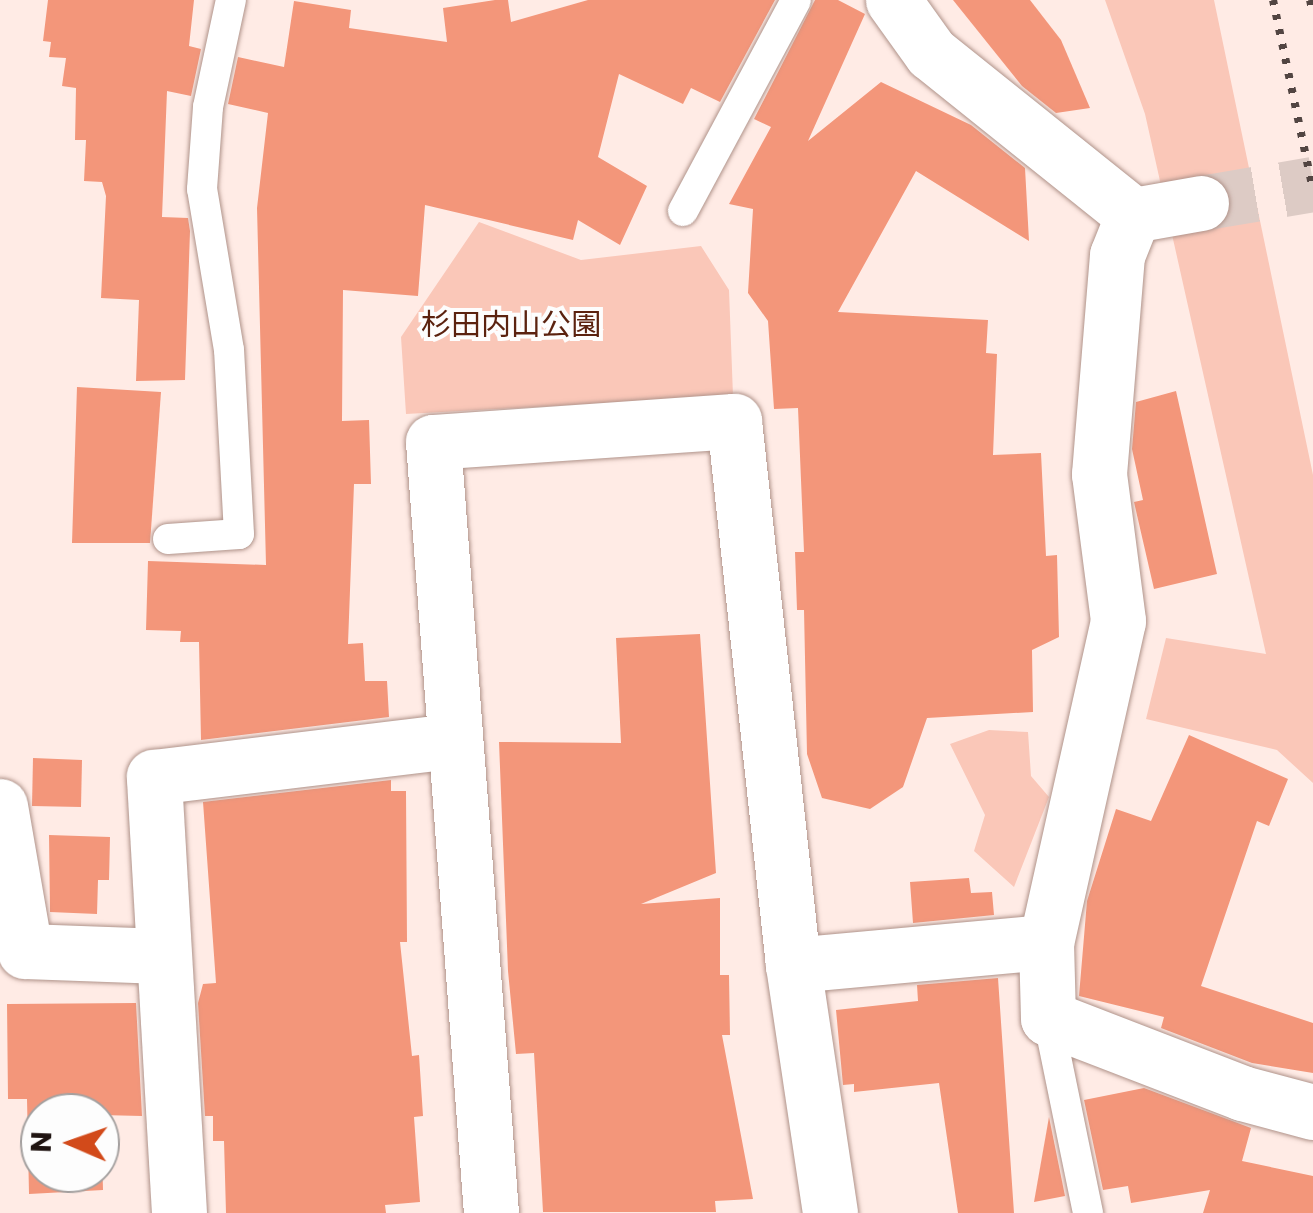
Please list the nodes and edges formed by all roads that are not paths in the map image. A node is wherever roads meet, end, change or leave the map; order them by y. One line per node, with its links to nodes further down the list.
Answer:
1 (231, 0): 7 (lane)
2 (796, 0): 5 (lane)
3 (893, 0): 6 (street)
4 (1201, 203): 6 (street)
5 (684, 211)
6 (1133, 215): 10 (street)
7 (168, 540)
8 (451, 741): 11 (street); 12 (street); 16 (street)
9 (0, 806): 11 (street)
10 (1046, 942): 12 (street); 13 (street)
11 (162, 956): 15 (street)
12 (793, 965): 17 (street)
13 (1048, 1018): 14 (street); 18 (lane)
14 (1313, 1112)
15 (178, 1213)
16 (492, 1213)
17 (830, 1213)
18 (1088, 1213)

